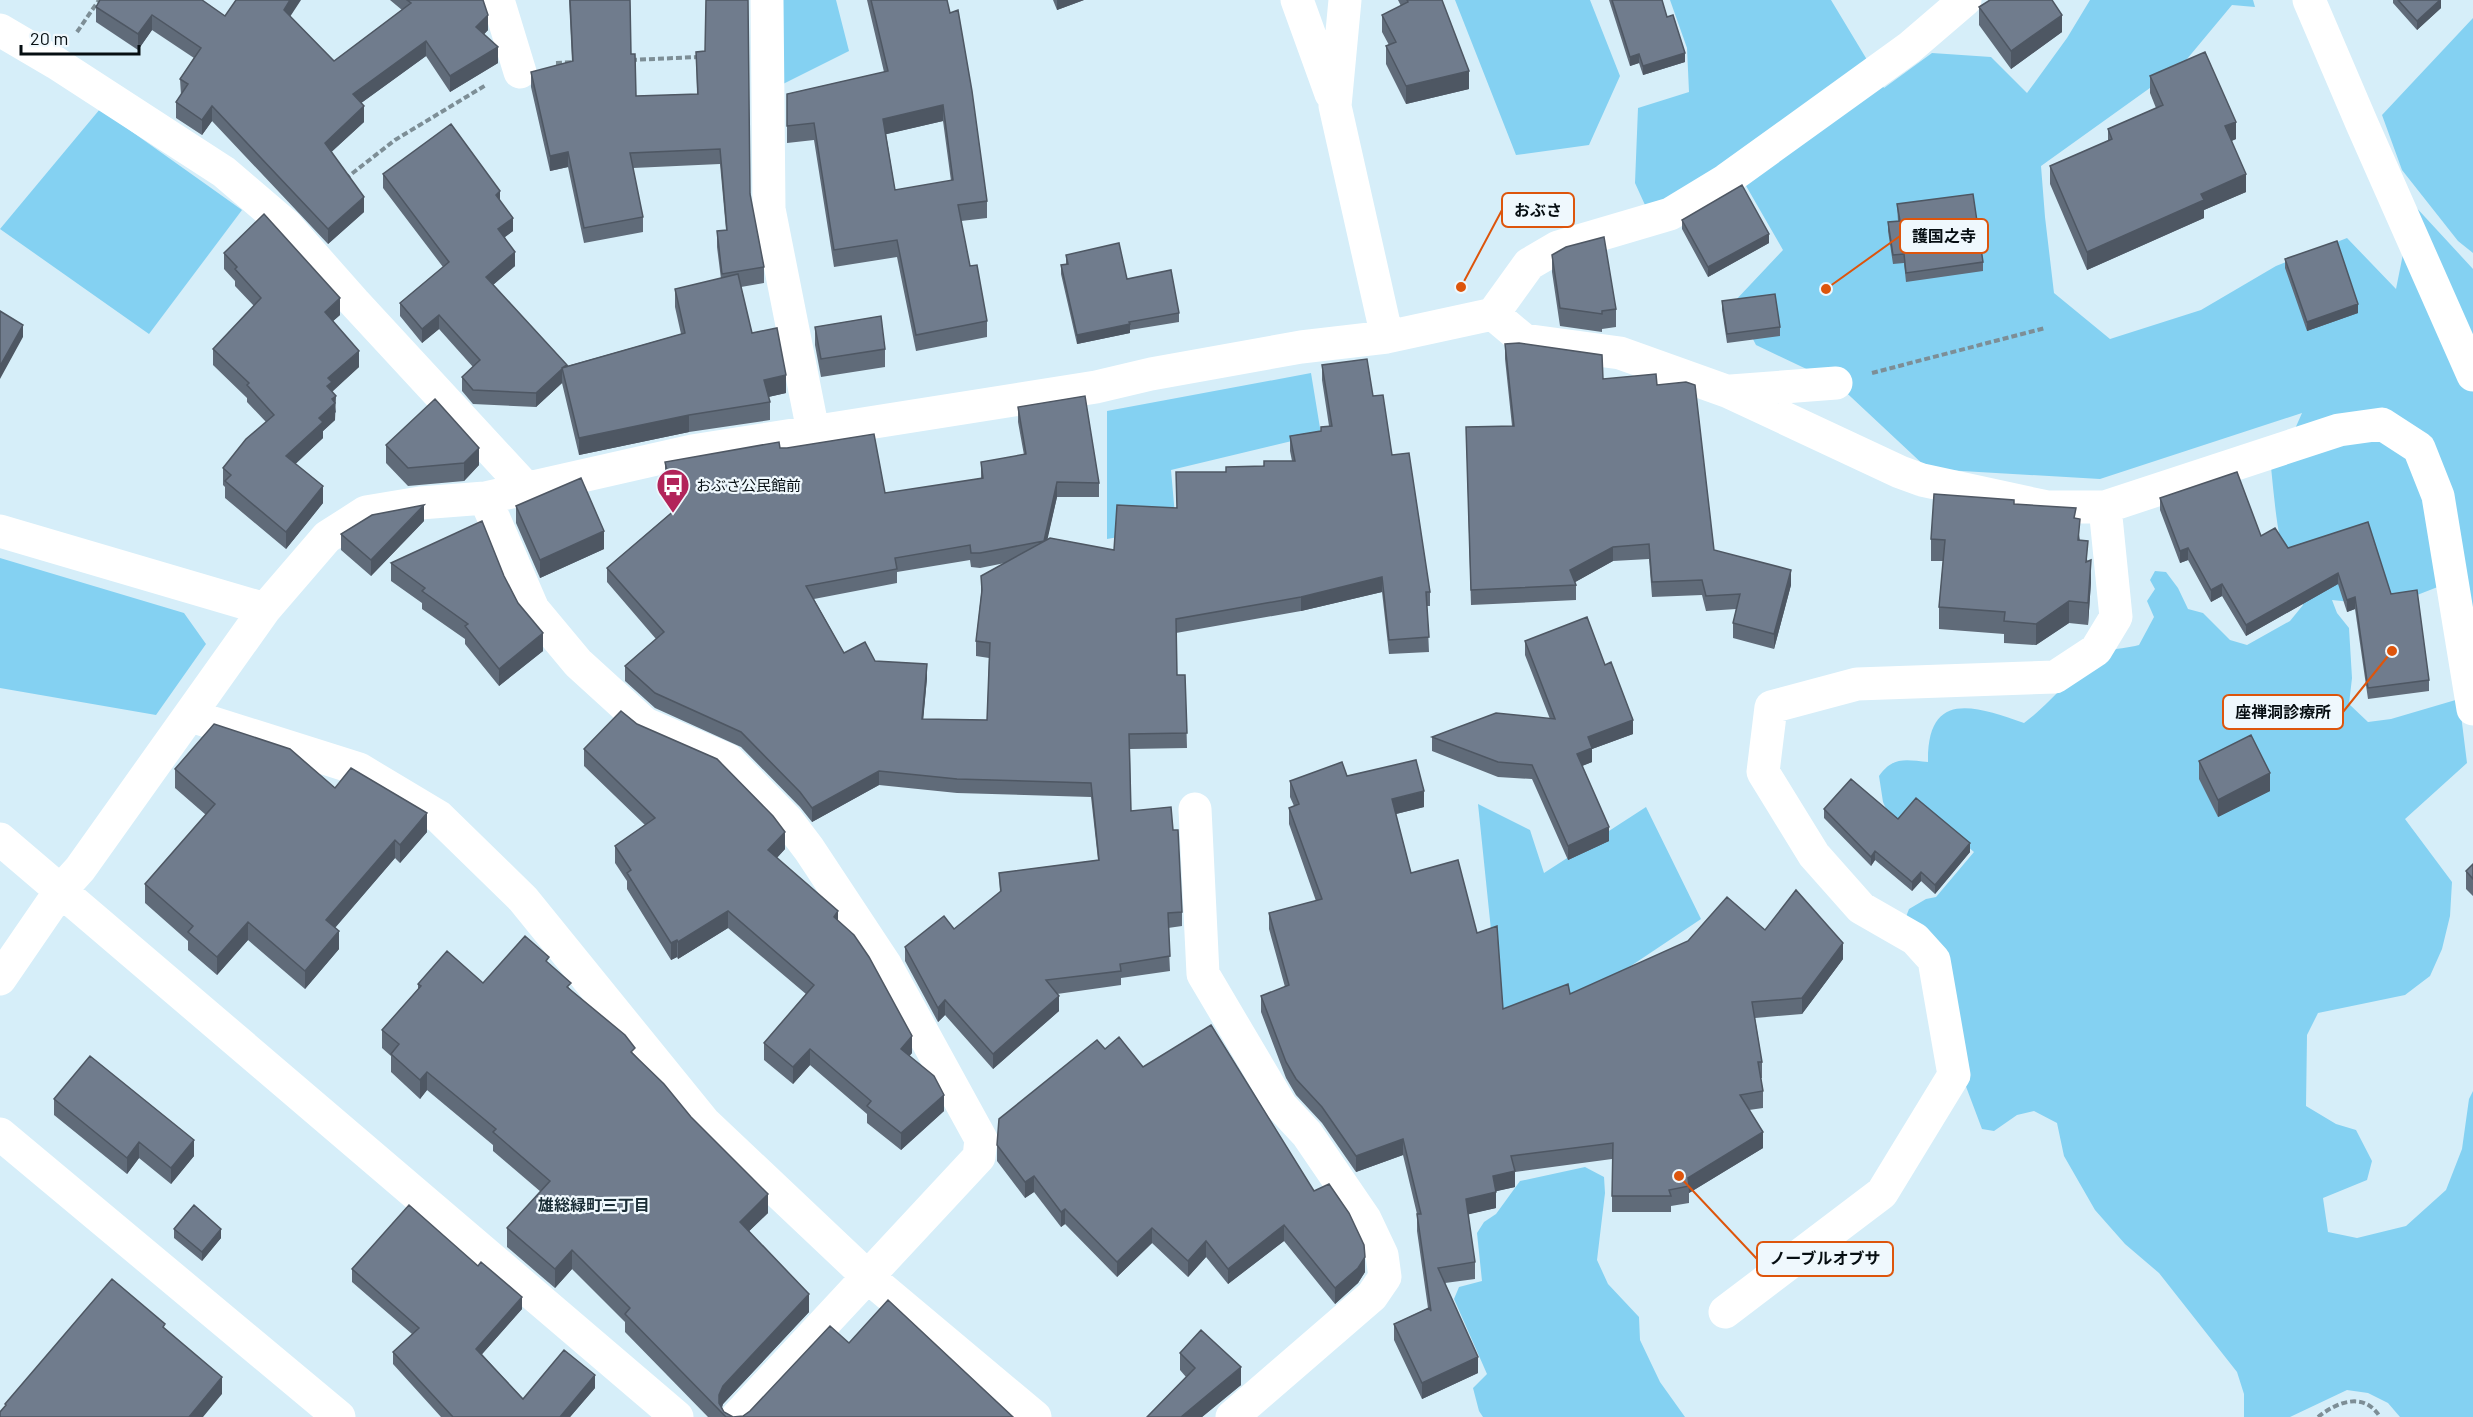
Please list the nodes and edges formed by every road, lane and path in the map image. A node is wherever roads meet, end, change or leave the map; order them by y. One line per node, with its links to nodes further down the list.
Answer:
1 (498, 0): 8 (street)
2 (767, 0): 17 (street)
3 (1297, 0): 9 (street)
4 (1345, 0): 9 (street)
5 (1965, 0): 10 (street)
6 (2309, 0): 12 (street)
7 (0, 30): 18 (street)
8 (520, 72)
9 (1335, 106): 13 (street)
10 (1493, 314): 13 (street); 16 (street)
11 (2045, 328): 15 (path)
12 (2466, 334): 14 (street)
13 (1387, 337): 17 (street)
14 (2473, 375)
15 (1836, 383): 16 (street)
16 (1729, 392): 20 (street)
17 (813, 431): 18 (street)
18 (525, 487): 19 (street)
19 (485, 498): 22 (street); 30 (street)
20 (2105, 507): 23 (street); 31 (street)
21 (0, 531): 22 (street)
22 (265, 609): 24 (street)
23 (2473, 709)
24 (191, 716): 27 (street); 30 (street)
25 (1195, 809): 36 (street)
26 (0, 839): 27 (street)
27 (61, 890): 28 (street); 33 (street)
28 (0, 979)
29 (0, 1134): 32 (street)
30 (868, 1277): 34 (street); 35 (street)
31 (1725, 1312)
32 (339, 1417)
33 (677, 1417)
34 (737, 1417)
35 (1035, 1417)
36 (1232, 1417)
37 (2318, 1417): 38 (path)
38 (2380, 1417)

